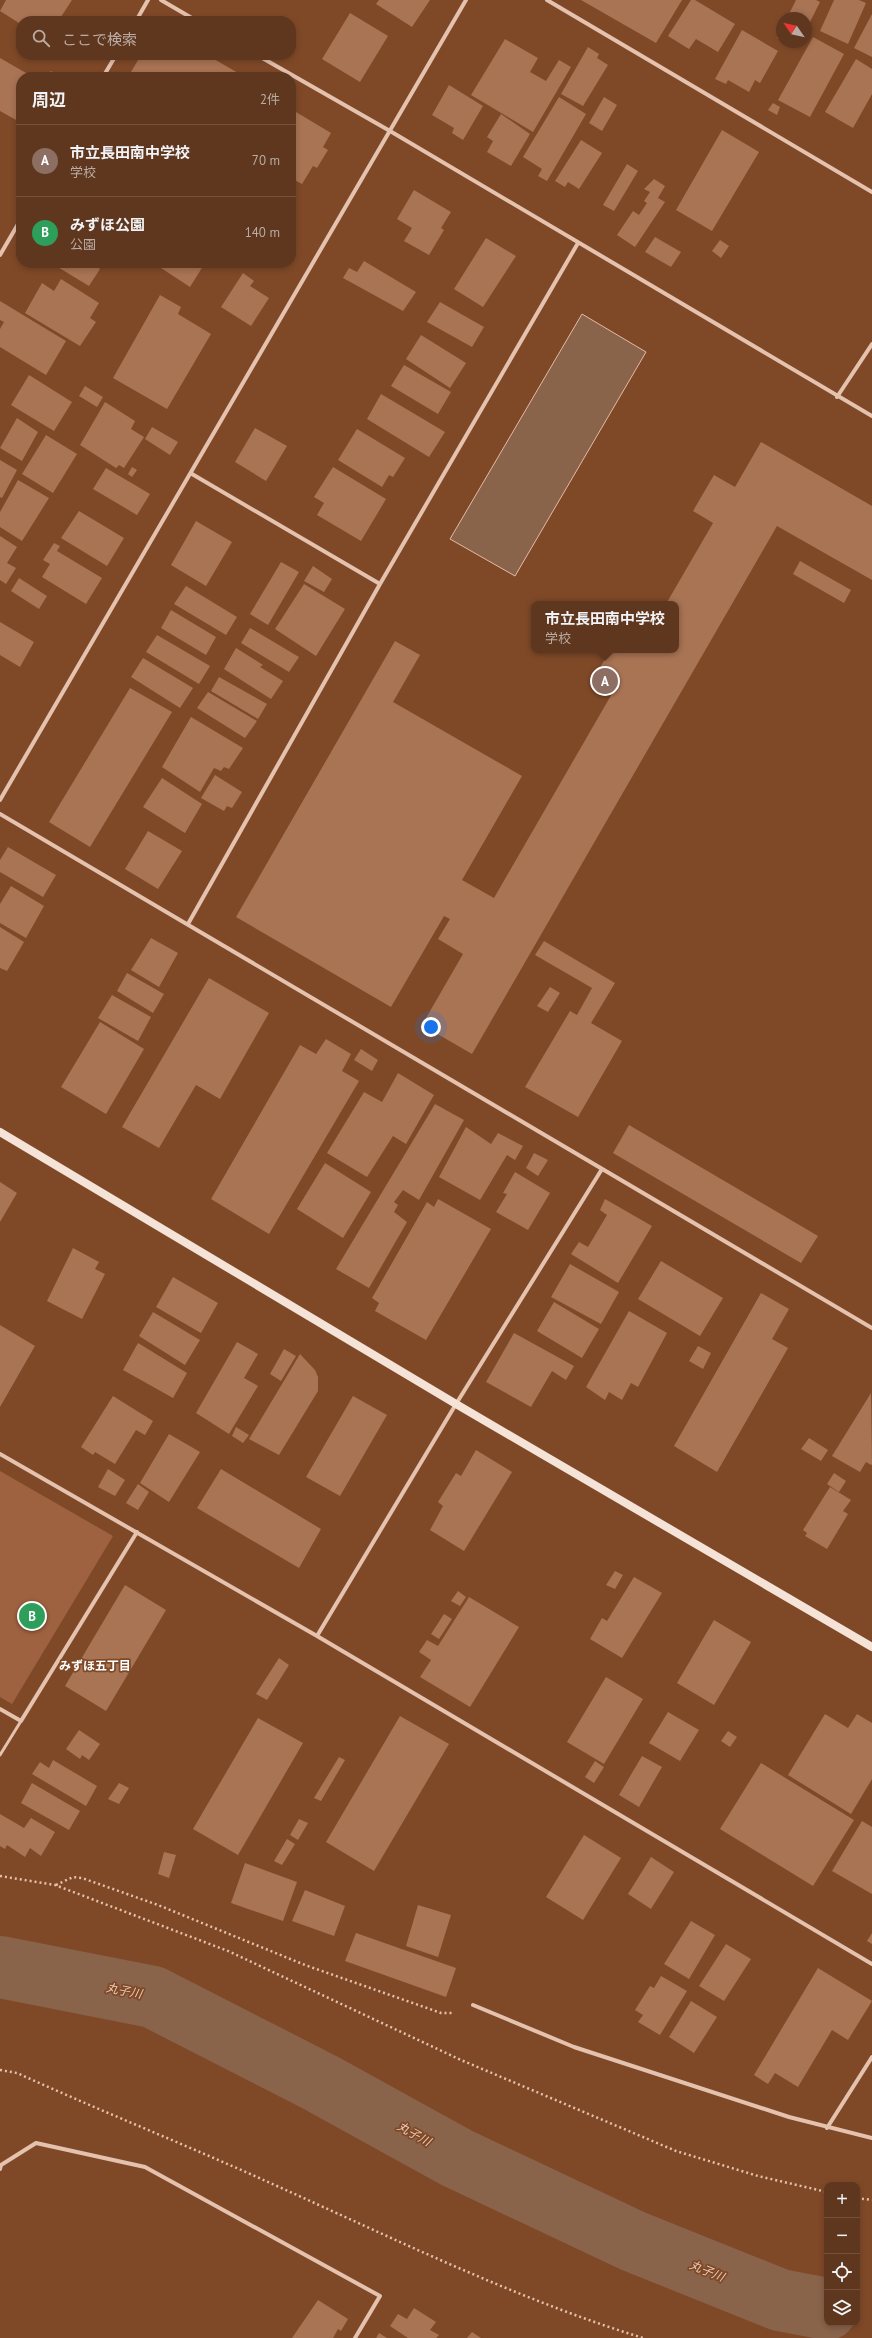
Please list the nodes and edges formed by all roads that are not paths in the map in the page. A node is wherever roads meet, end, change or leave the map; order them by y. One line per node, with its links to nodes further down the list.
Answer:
1 (148, 0): 5 (street)
2 (161, 0): 6 (street)
3 (466, 0): 12 (street)
4 (547, 0): 13 (street)
5 (139, 16)
6 (188, 16)
7 (113, 60): 9 (street)
8 (266, 60): 10 (street)
9 (106, 72)
10 (287, 72)
11 (296, 77): 12 (street)
12 (390, 131): 15 (street); 20 (street)
13 (872, 192)
14 (16, 228): 16 (street)
15 (578, 243): 18 (street); 21 (street)
16 (0, 256)
17 (872, 344): 18 (street)
18 (837, 397): 19 (street)
19 (872, 416)
20 (192, 474): 21 (street); 22 (street)
21 (380, 584): 24 (street)
22 (0, 800)
23 (0, 814): 24 (street)
24 (188, 924): 26 (street)
25 (0, 1132): 28 (street)
26 (602, 1169): 27 (street); 28 (street)
27 (872, 1328)
28 (456, 1404): 31 (street); 32 (street)
29 (0, 1454): 30 (street)
30 (137, 1532): 31 (street); 34 (street)
31 (317, 1636): 36 (street)
32 (872, 1647)
33 (0, 1709): 34 (street)
34 (21, 1721): 35 (lane)
35 (0, 1755)
36 (872, 1964)
37 (473, 2005): 39 (street)
38 (872, 2057): 39 (street)
39 (827, 2128): 40 (street)
40 (872, 2138)
41 (0, 2169): 42 (street)
42 (355, 2338)

